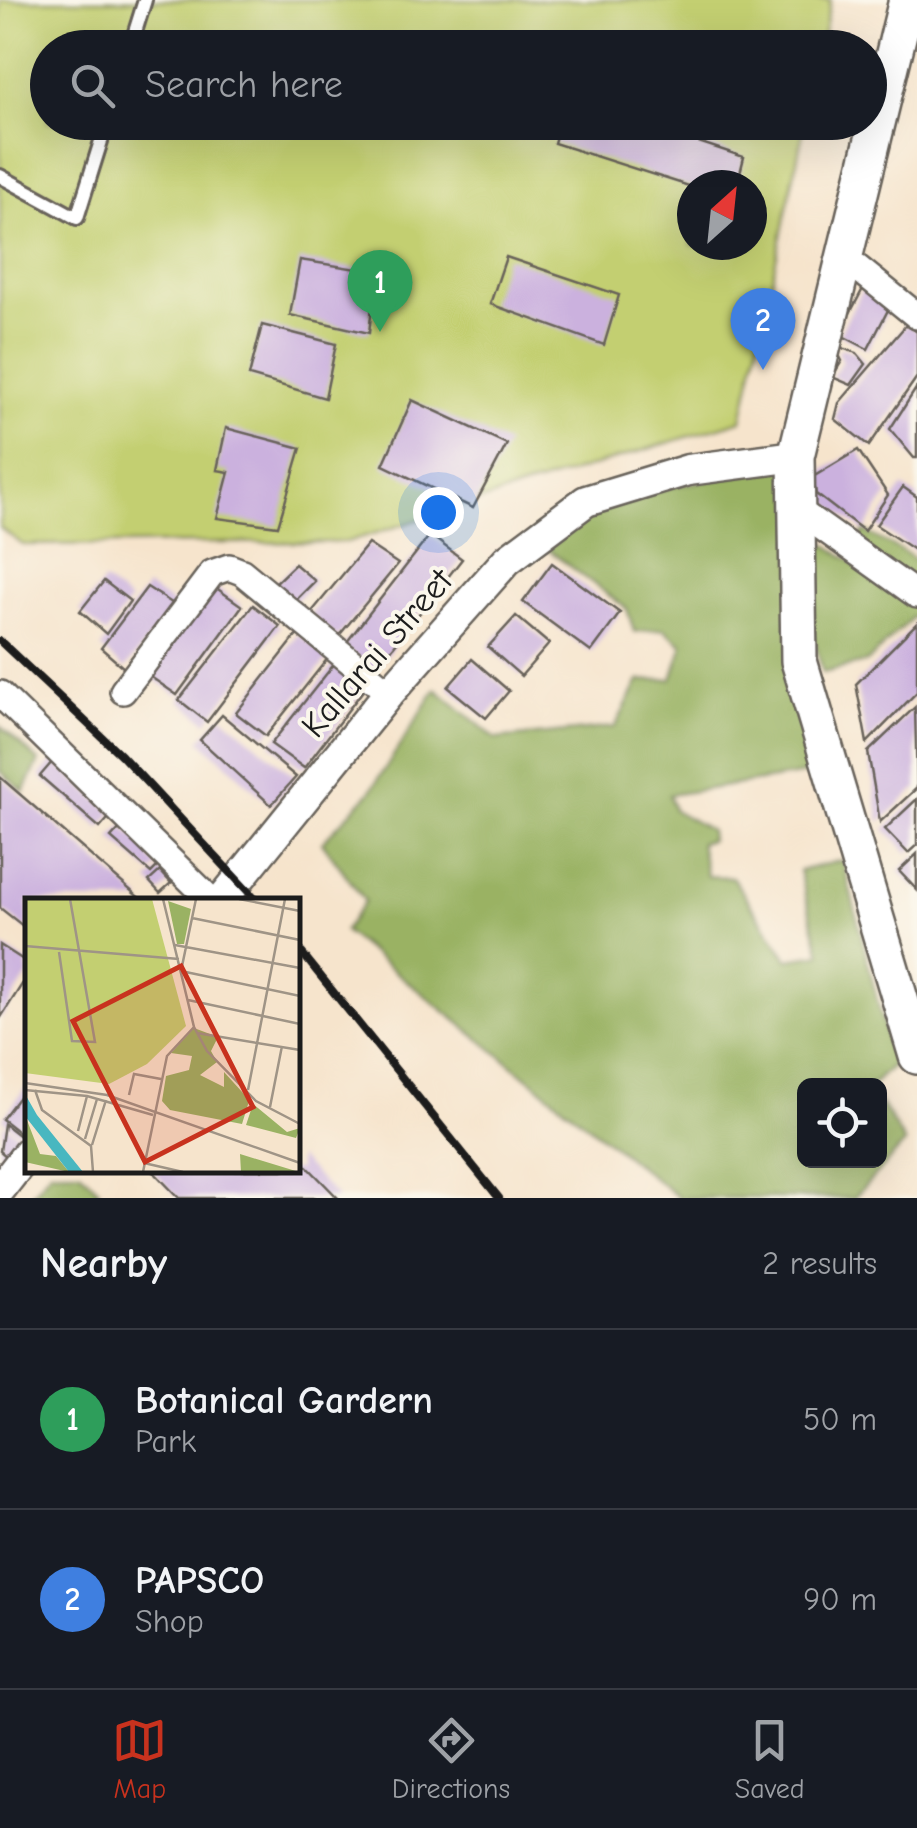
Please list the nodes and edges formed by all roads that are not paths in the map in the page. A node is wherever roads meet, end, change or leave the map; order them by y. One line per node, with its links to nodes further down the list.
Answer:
1 (145, 0): 3 (lane)
2 (908, 0): 4 (main road)
3 (136, 30)
4 (911, 32): 5 (main road)
5 (887, 113)
6 (101, 140): 8 (lane)
7 (879, 140): 9 (main road)
8 (0, 176)
9 (844, 257): 10 (street); 11 (main road)
10 (917, 316)
11 (796, 456): 12 (main road); 15 (street, Kallarai Street)
12 (795, 508): 13 (street); 19 (main road)
13 (917, 596)
14 (123, 691): 15 (street)
15 (389, 693): 18 (street, Kallarai Street)
16 (0, 694): 17 (street)
17 (210, 898)
18 (223, 898)
19 (917, 1056)
20 (25, 1157): 21 (street)
21 (0, 1189)

